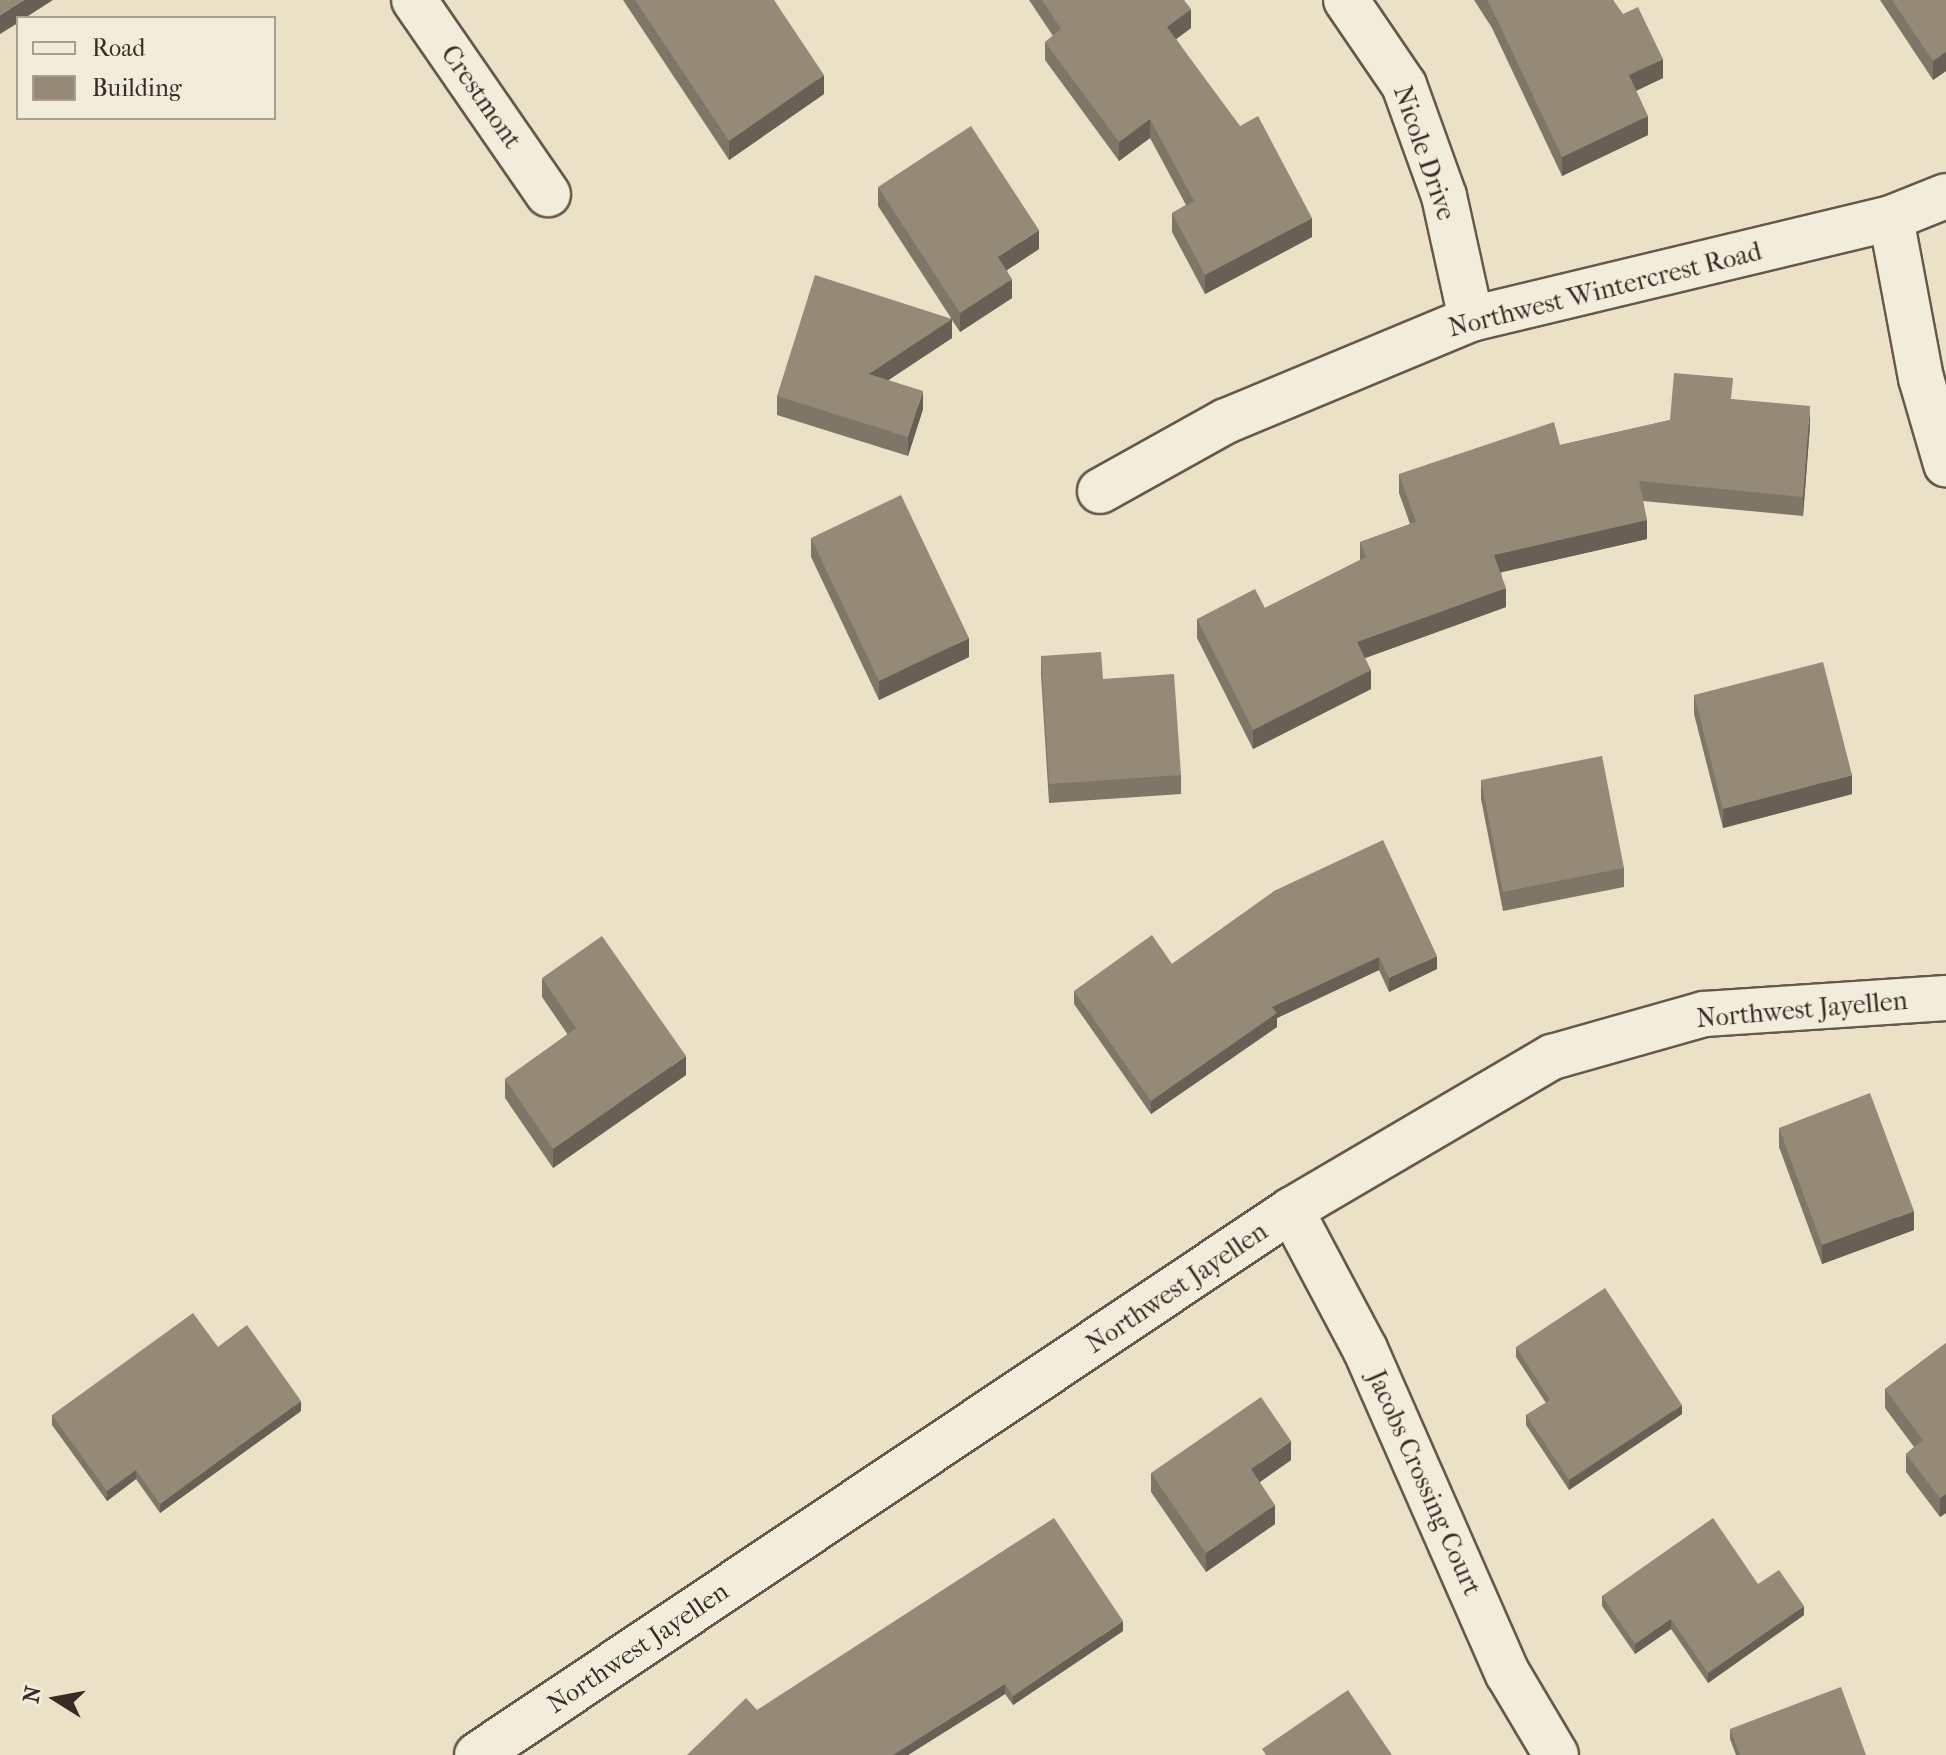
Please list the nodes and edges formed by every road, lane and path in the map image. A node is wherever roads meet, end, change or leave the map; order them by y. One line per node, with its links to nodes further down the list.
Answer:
1 (414, 0): 3 (street, Crestmont)
2 (1346, 0): 6 (street, Nicole Drive)
3 (548, 194)
4 (1946, 196): 5 (street, Northwest Wintercrest Road)
5 (1891, 218): 6 (street, Northwest Wintercrest Road); 7 (street)
6 (1471, 319): 8 (street, Northwest Wintercrest Road)
7 (1946, 464)
8 (1100, 491)
9 (1946, 998): 10 (street, Northwest Jayellen)
10 (1291, 1210): 11 (street, Northwest Jayellen); 12 (street, Jacobs Crossing Court)
11 (477, 1755)
12 (1556, 1755)

